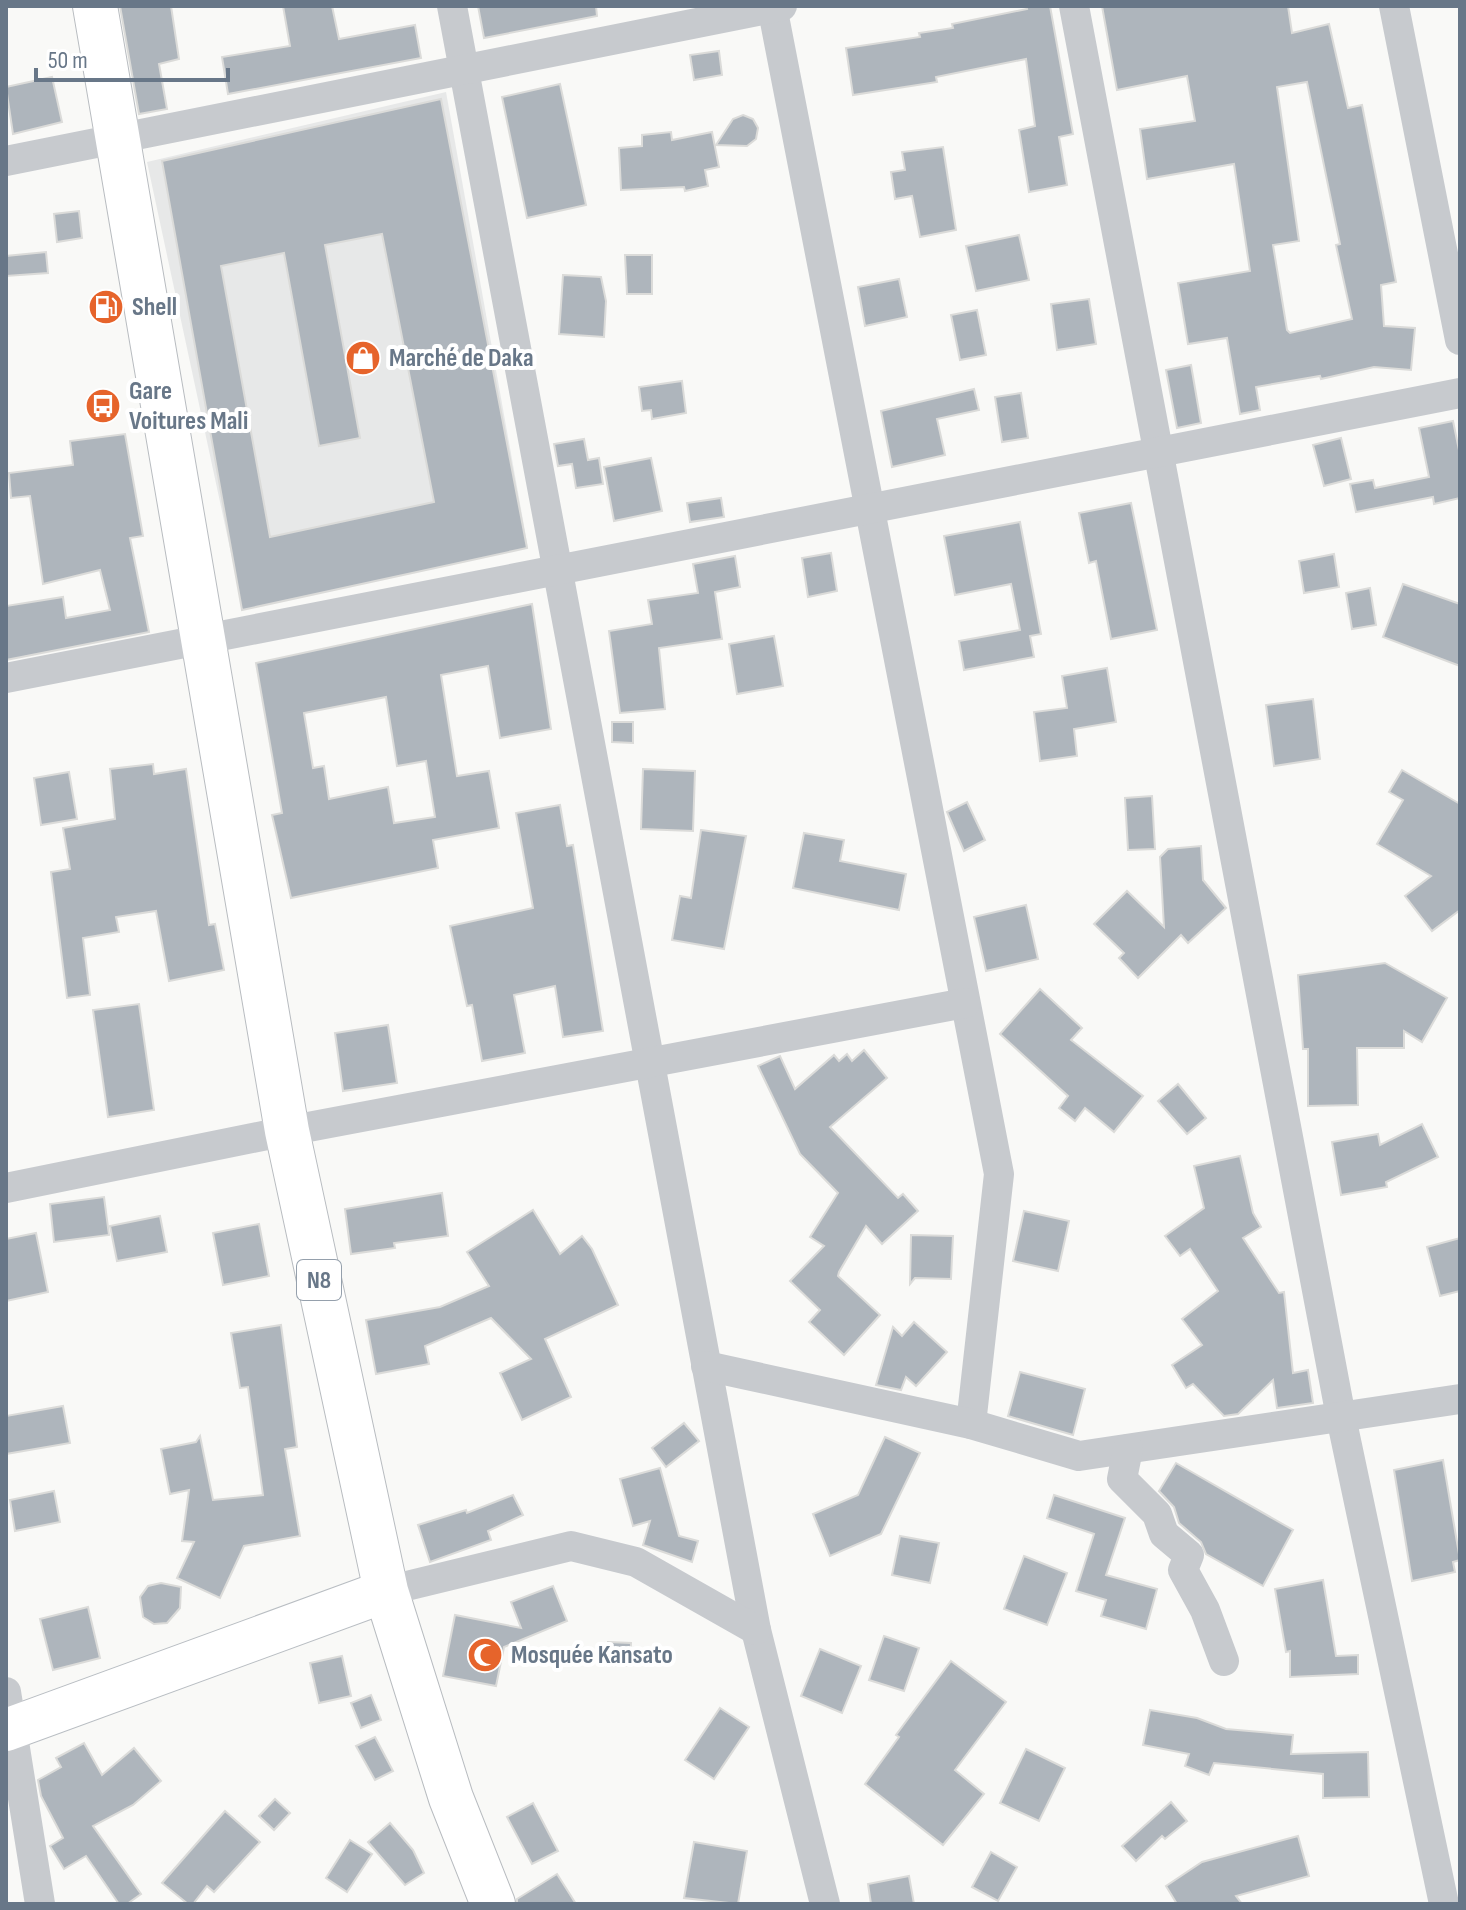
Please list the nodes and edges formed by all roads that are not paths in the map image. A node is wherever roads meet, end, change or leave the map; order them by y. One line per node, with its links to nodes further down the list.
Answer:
1 (95, 6): 7 (main road, N8)
2 (452, 6): 6 (street)
3 (1074, 6): 11 (street)
4 (1394, 6): 9 (street)
5 (776, 7): 6 (street); 12 (street)
6 (464, 70): 7 (street); 13 (street)
7 (116, 140): 8 (street); 14 (main road, N8)
8 (6, 161)
9 (1460, 340)
10 (1460, 393): 11 (street)
11 (1159, 454): 12 (street); 22 (street)
12 (870, 509): 13 (street); 16 (street)
13 (557, 569): 14 (street); 17 (street)
14 (201, 642): 15 (street); 18 (main road, N8)
15 (6, 678)
16 (965, 1003): 17 (street); 23 (street)
17 (650, 1062): 18 (street); 20 (street)
18 (287, 1131): 19 (street); 25 (main road, N8)
19 (6, 1188)
20 (706, 1366): 23 (street); 26 (street)
21 (1460, 1399): 22 (street)
22 (1341, 1417): 24 (street); 29 (street)
23 (971, 1424): 24 (street)
24 (1128, 1449): 27 (street)
25 (386, 1591): 26 (street); 28 (street); 31 (main road, N8)
26 (756, 1630): 32 (street)
27 (1224, 1661)
28 (8, 1716): 30 (street)
29 (1442, 1900)
30 (40, 1904)
31 (493, 1904)
32 (825, 1904)

